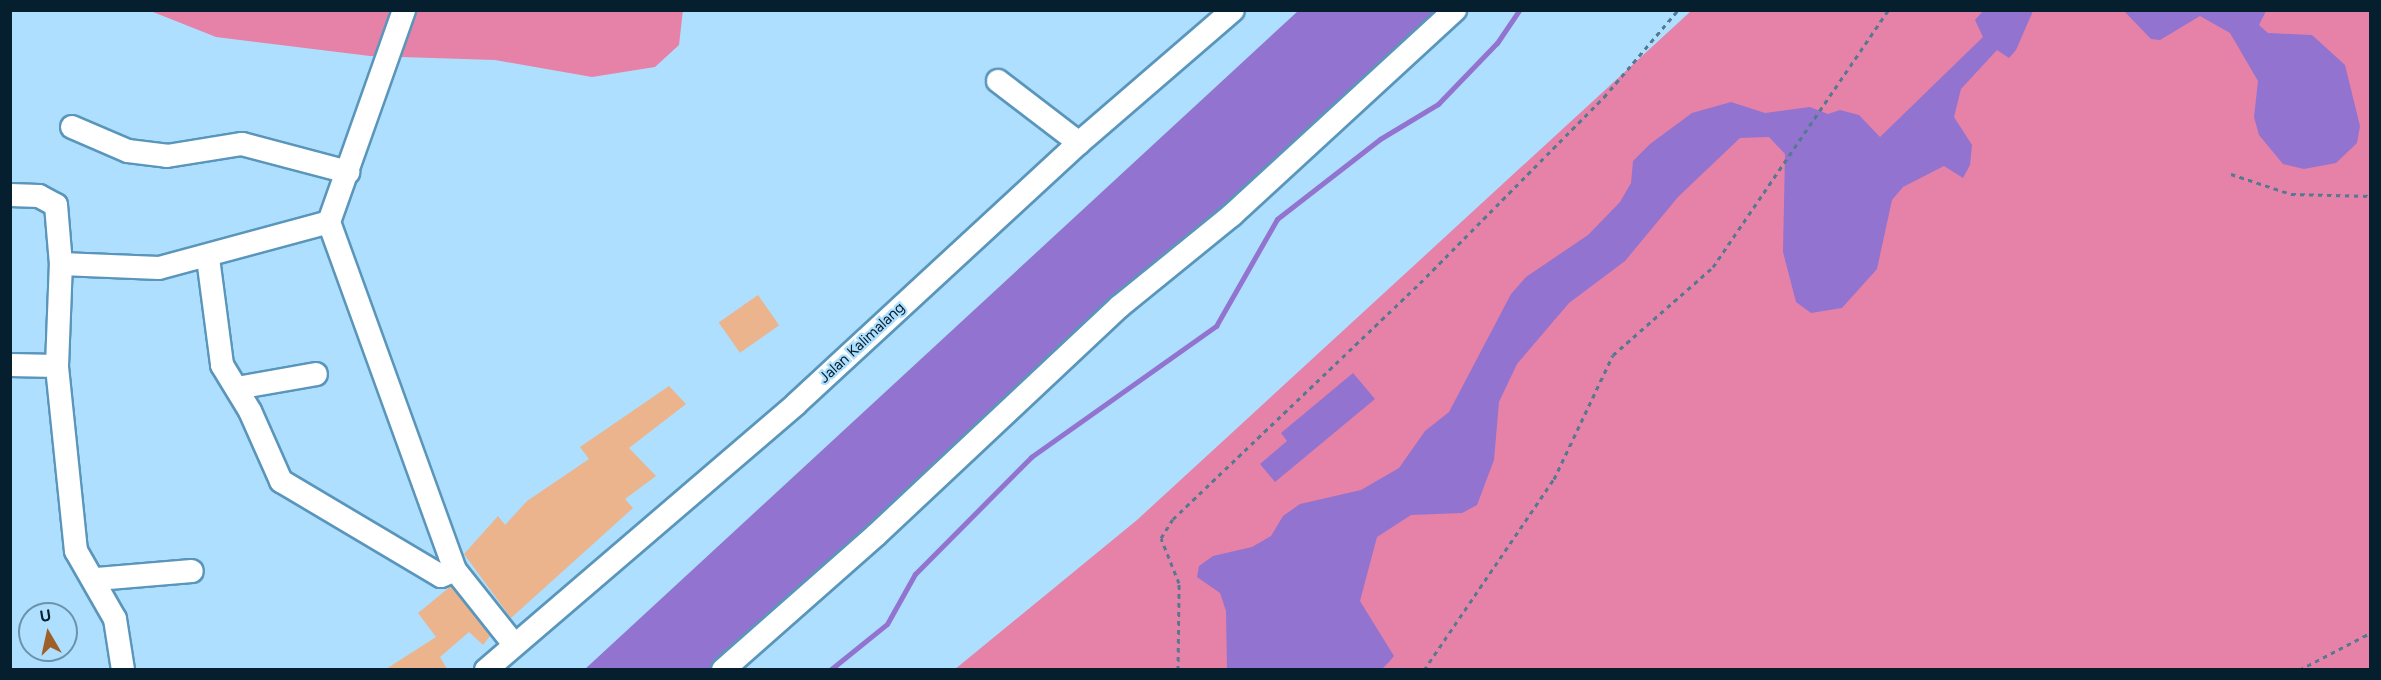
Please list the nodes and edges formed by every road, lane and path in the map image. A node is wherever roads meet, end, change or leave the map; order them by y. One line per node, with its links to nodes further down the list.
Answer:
1 (404, 10): 9 (street)
2 (1233, 10): 8 (street, Jalan Kalimalang)
3 (1455, 10): 27 (street)
4 (1678, 10): 28 (path)
5 (1888, 10): 29 (path)
6 (998, 81): 8 (street)
7 (72, 127): 9 (street)
8 (1079, 143): 24 (street, Jalan Kalimalang)
9 (348, 172): 13 (street)
10 (2231, 174): 12 (path)
11 (10, 195): 15 (street)
12 (2370, 196)
13 (329, 222): 14 (street); 20 (street)
14 (208, 258): 15 (street); 19 (street)
15 (61, 264): 17 (street)
16 (10, 365): 17 (street)
17 (57, 366): 22 (street)
18 (316, 374): 19 (street)
19 (237, 388): 20 (street)
20 (455, 570): 24 (street)
21 (192, 571): 22 (street)
22 (97, 579): 25 (street)
23 (2370, 633): 30 (path)
24 (513, 643): 26 (street, Jalan Kalimalang)
25 (123, 669)
26 (486, 669)
27 (723, 669)
28 (1178, 669)
29 (1424, 669)
30 (2299, 669)

